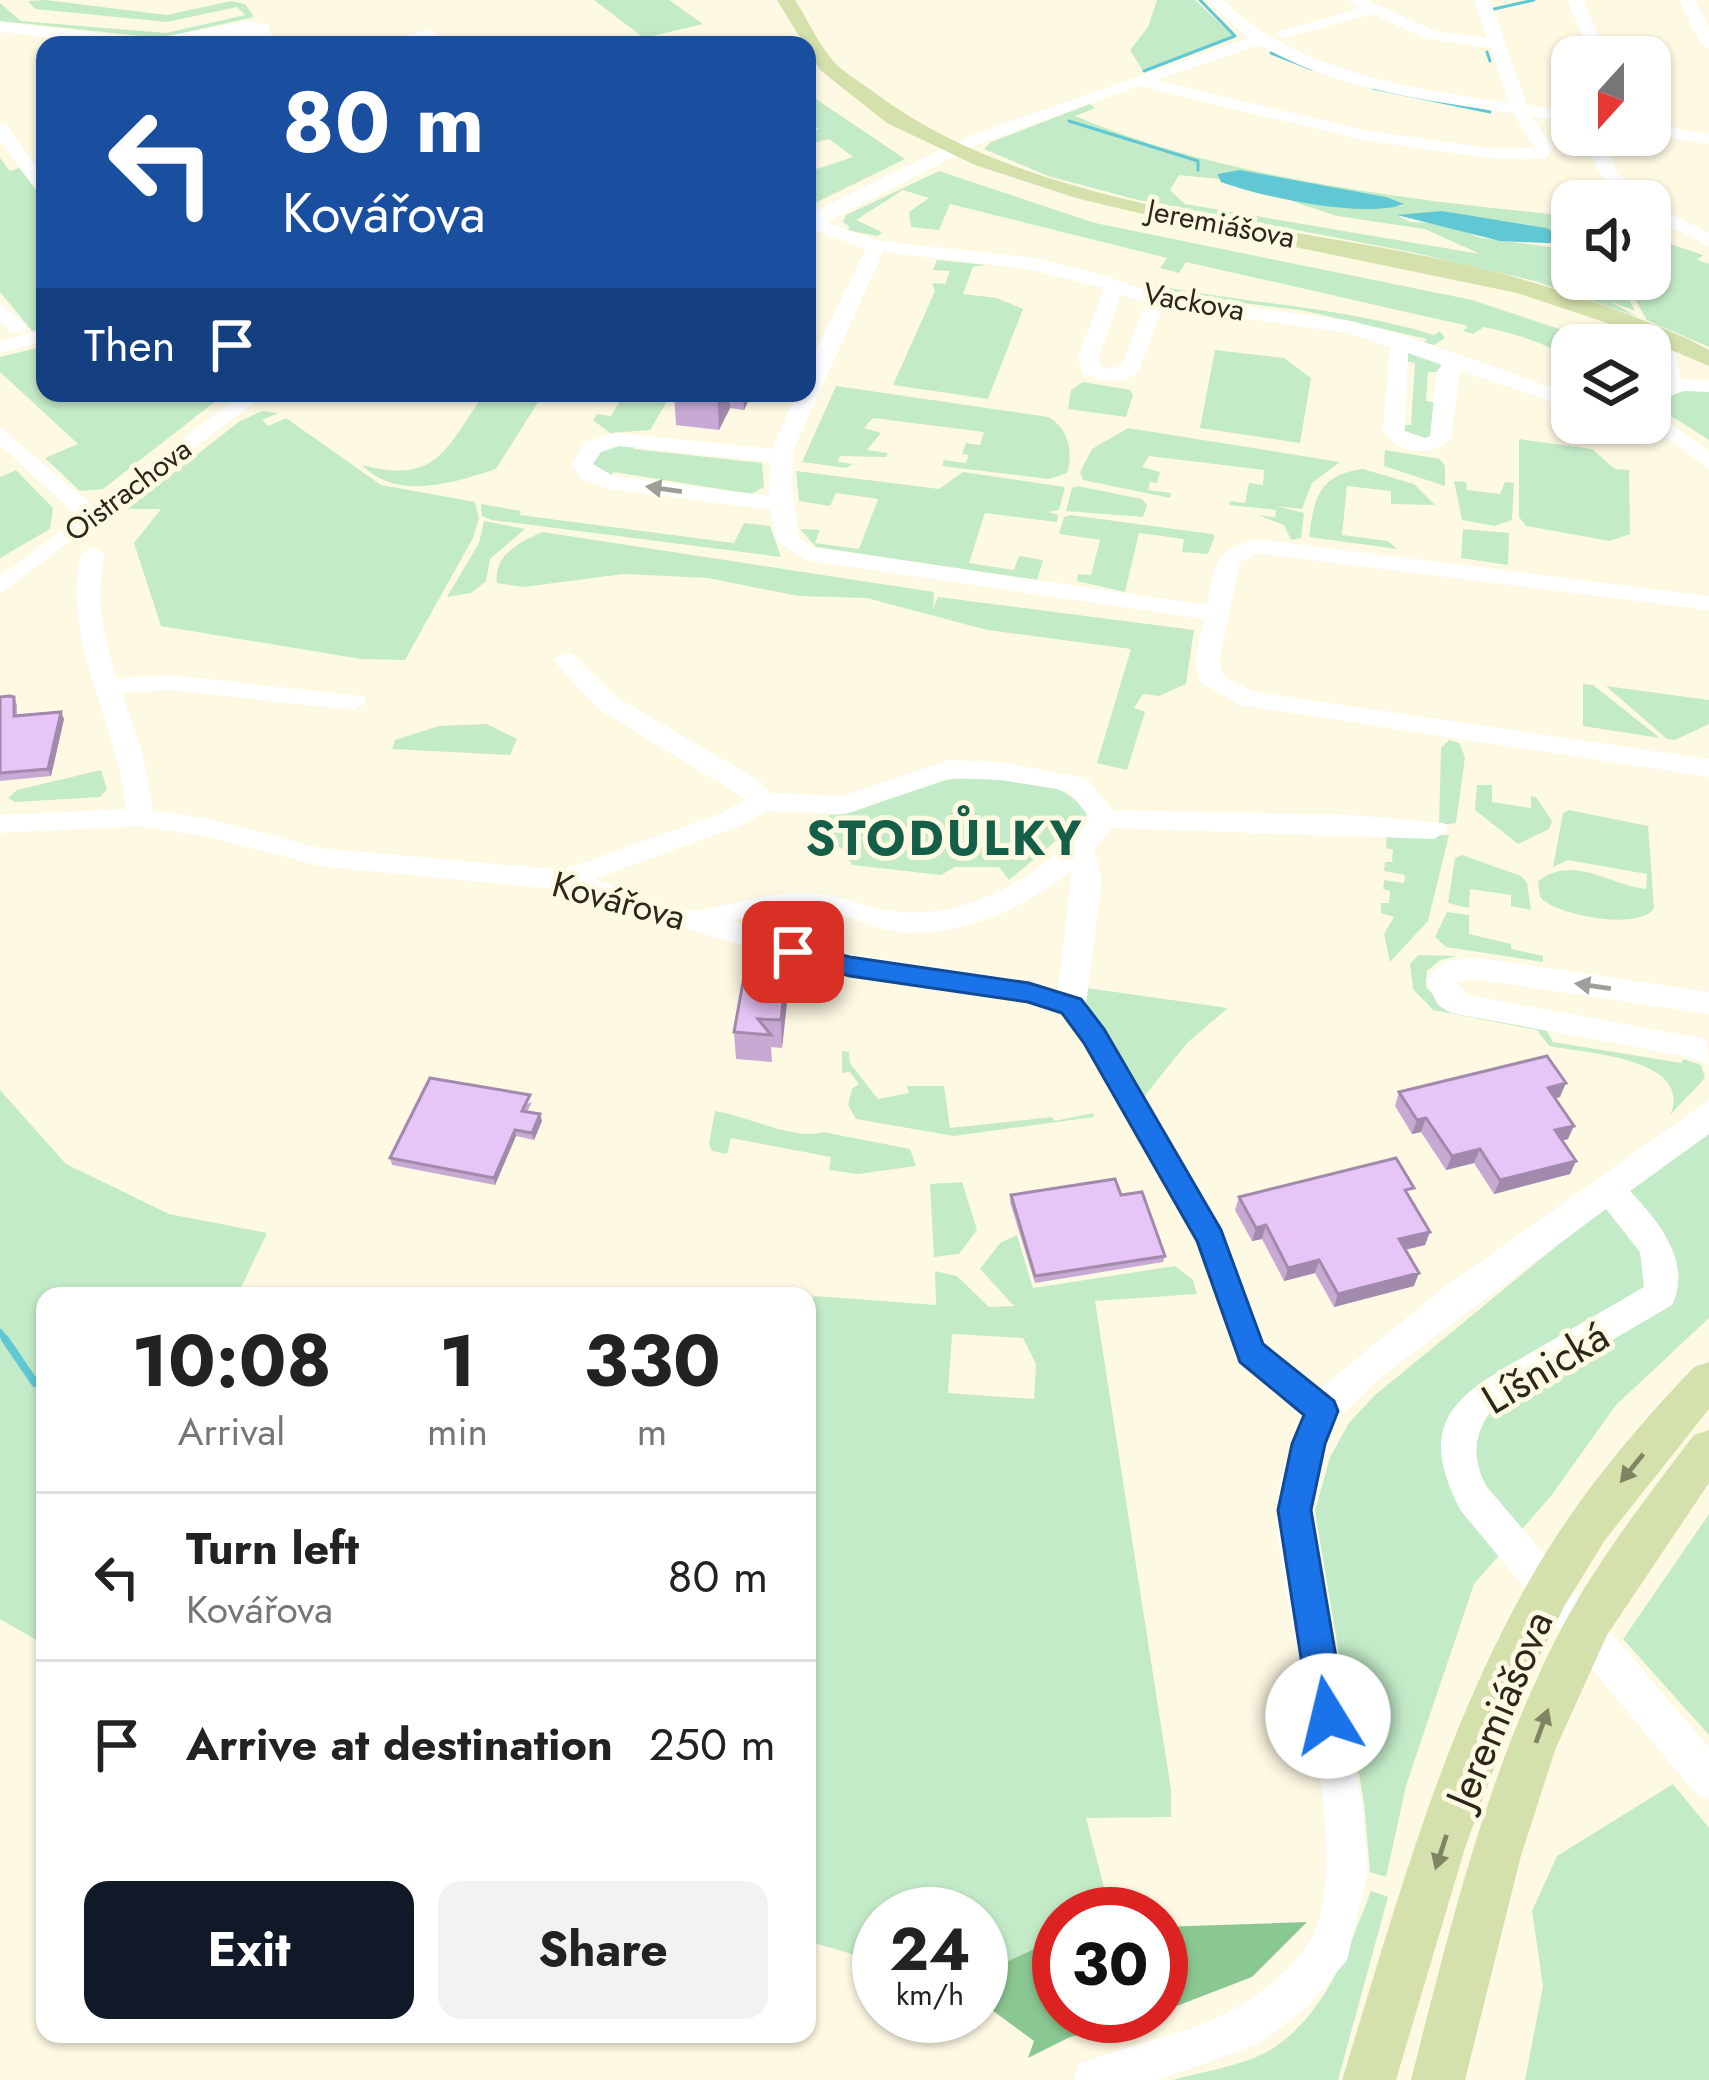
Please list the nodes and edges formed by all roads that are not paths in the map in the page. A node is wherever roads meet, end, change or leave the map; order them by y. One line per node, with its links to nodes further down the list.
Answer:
1 (1214, 0): 14 (street)
2 (1575, 0): 13 (street)
3 (1687, 0): 16 (street)
4 (1488, 2): 15 (street)
5 (774, 5): 12 (main road, Jeremiášova)
6 (1363, 5): 9 (street); 15 (street)
7 (0, 28): 10 (street)
8 (227, 33): 11 (street)
9 (1283, 33)
10 (76, 36)
11 (206, 36)
12 (801, 36)
13 (1591, 36)
14 (1264, 38): 19 (street); 20 (street)
15 (1496, 44): 20 (street)
16 (1709, 44)
17 (816, 53): 27 (main road, Jeremiášova)
18 (816, 78): 27 (main road, Jeremiášova)
19 (1141, 81): 20 (street); 27 (street)
20 (1519, 109): 21 (street)
21 (1551, 114)
22 (1671, 119): 23 (street)
23 (1709, 124)
24 (0, 130): 29 (street)
25 (1671, 133): 26 (street)
26 (1709, 139)
27 (949, 154): 31 (street); 39 (main road, Jeremiášova); 45 (main road, Jeremiášova)
28 (1601, 156): 30 (street)
29 (36, 178)
30 (1618, 180)
31 (816, 219)
32 (1671, 221): 34 (street)
33 (816, 226): 35 (street, Vackova)
34 (1709, 240)
35 (878, 246): 36 (street, Vackova); 47 (street)
36 (1118, 287): 37 (street, Vackova); 37 (street)
37 (1157, 300): 42 (street, Vackova)
38 (0, 309): 40 (street)
39 (1586, 324)
40 (18, 328)
41 (36, 337): 43 (street)
42 (1403, 341): 46 (street, Vackova); 46 (street)
43 (0, 347)
44 (1671, 359): 48 (main road, Jeremiášova)
45 (1709, 359)
46 (1460, 362): 50 (street, Vackova)
47 (816, 372)
48 (1709, 383): 49 (street)
49 (1671, 393)
50 (1551, 394)
51 (245, 402): 58 (street, Oistrachova)
52 (802, 402): 55 (street)
53 (1671, 422): 56 (street)
54 (0, 433): 58 (street)
55 (779, 456): 57 (street); 57 (street, one-way to 55)
56 (1709, 462)
57 (779, 504): 62 (street)
58 (92, 517): 60 (street, Oistrachova)
59 (93, 554): 64 (street)
60 (0, 587)
61 (1709, 603): 62 (street)
62 (1215, 613): 66 (street)
63 (565, 660): 67 (street)
64 (110, 687): 65 (street); 68 (street)
65 (354, 702)
66 (1709, 768)
67 (762, 802): 69 (street); 73 (street)
68 (140, 817): 70 (street, Kovářova); 73 (street, Kovářova)
69 (1105, 818): 71 (street); 72 (street)
70 (0, 824)
71 (1434, 830)
72 (1082, 852): 74 (street); 76 (street)
73 (565, 880): 74 (street, Kovářova)
74 (697, 921): 76 (street, Kovářova)
75 (1709, 1004): 77 (street, one-way to 77)
76 (1071, 1006): 81 (street)
77 (1709, 1054)
78 (1709, 1112): 79 (street)
79 (1608, 1190): 81 (street); 83 (street, Líšnická)
80 (1709, 1380): 85 (main road, Jeremiášova, one-way to 85)
81 (1322, 1411): 84 (street)
82 (1709, 1448): 86 (main road, Jeremiášova, one-way to 82)
83 (1709, 1780)
84 (1095, 2080)
85 (1370, 2080)
86 (1438, 2080)

